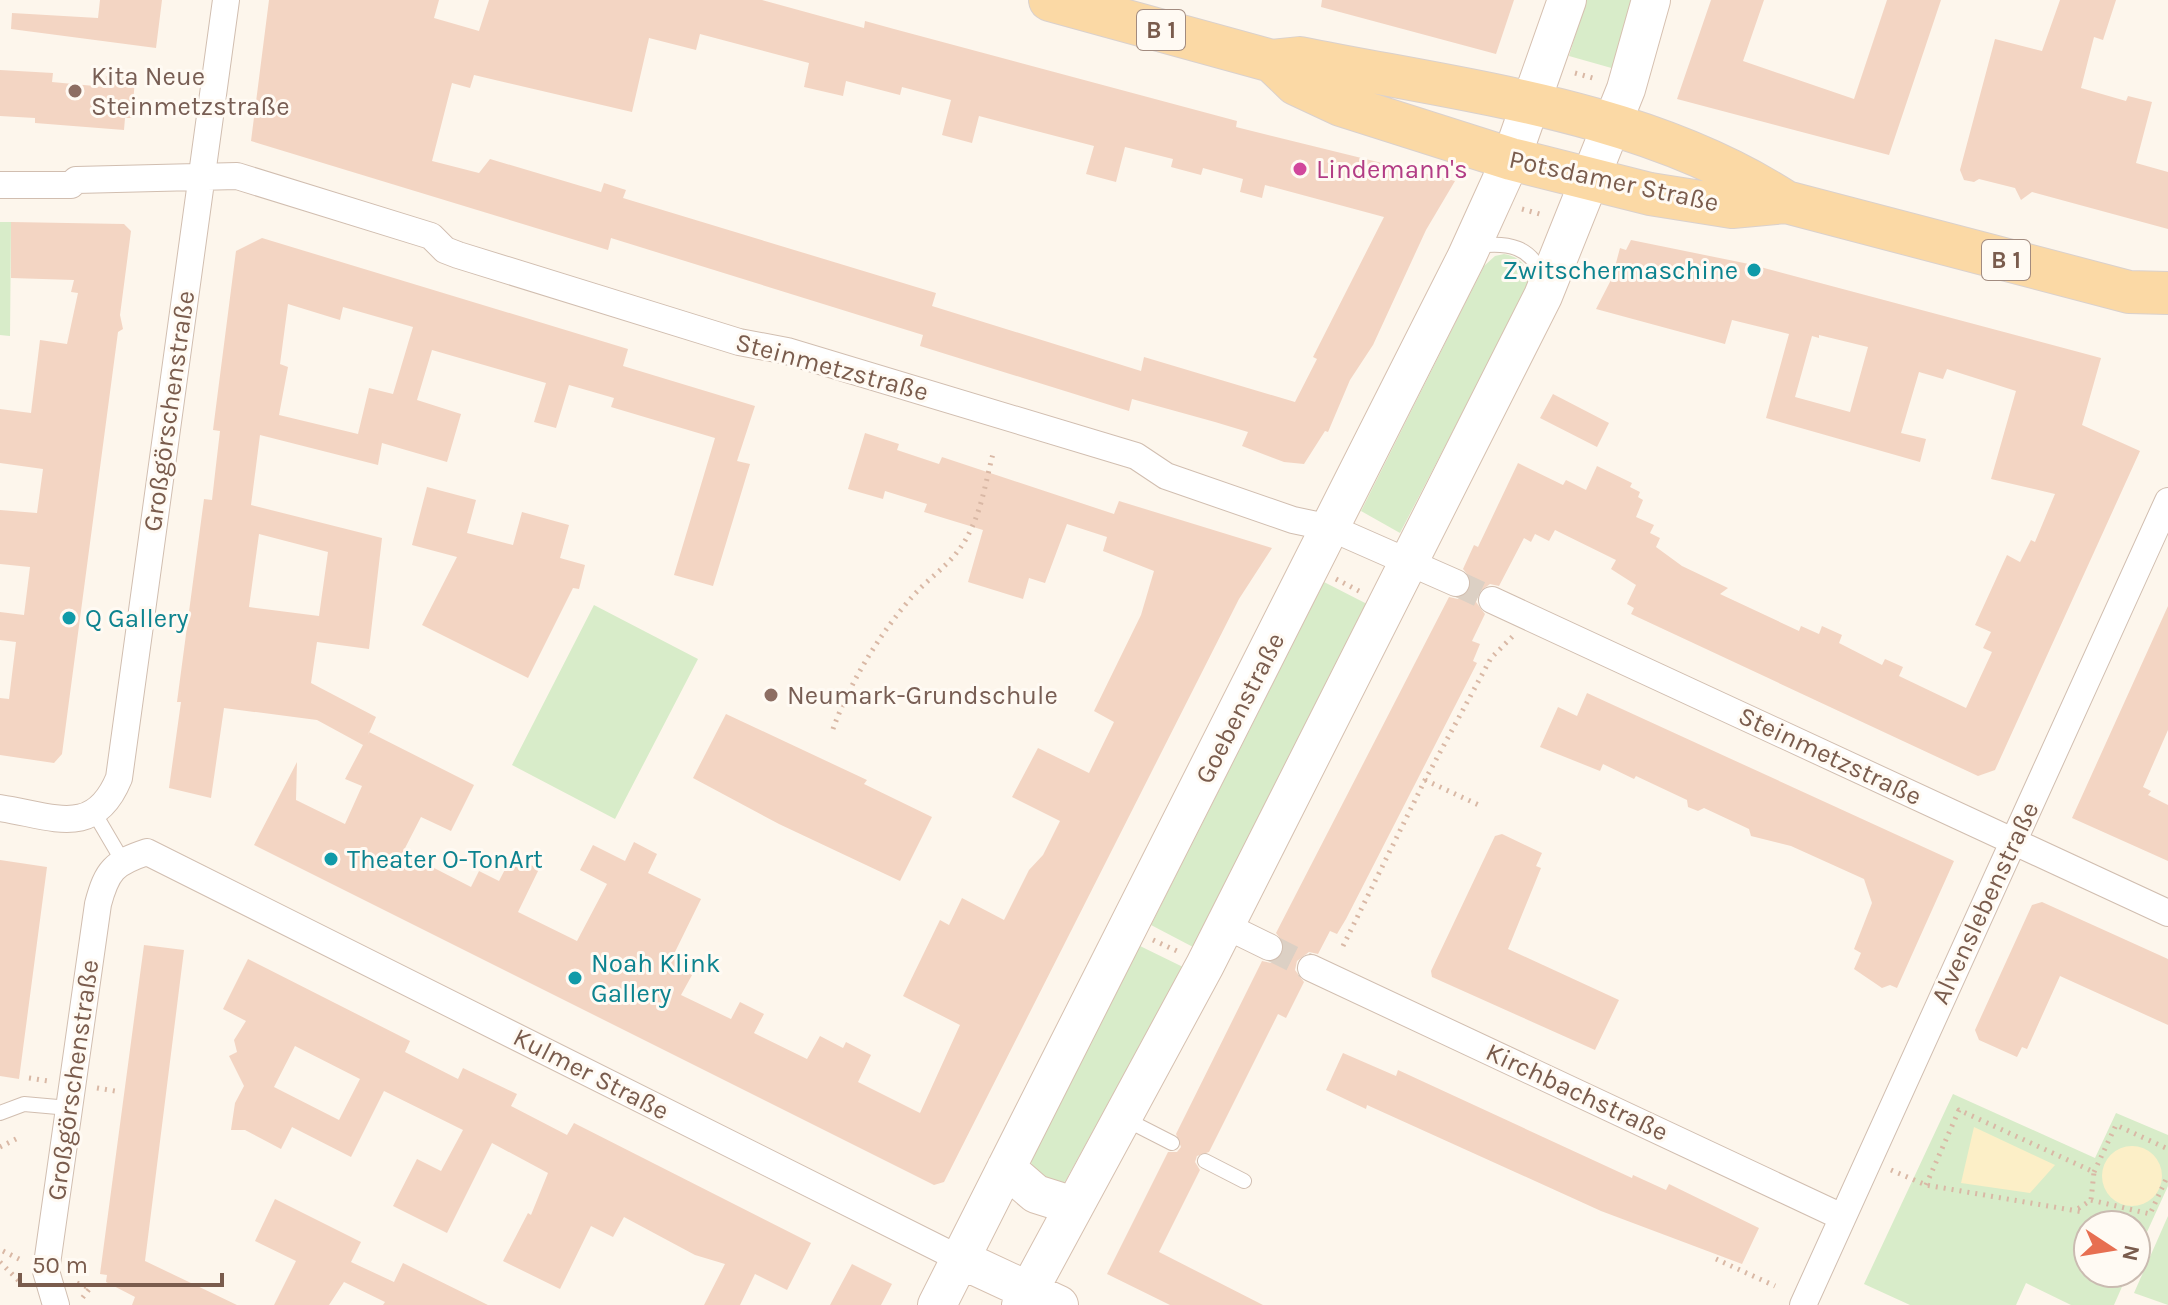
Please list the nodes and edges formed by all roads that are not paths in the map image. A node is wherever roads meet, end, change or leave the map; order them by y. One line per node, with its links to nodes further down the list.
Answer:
1 (226, 0): 9 (street, Großgörschenstraße)
2 (1050, 0): 5 (main road, Potsdamer Straße / B 1)
3 (1567, 0): 6 (main road, Goebenstraße)
4 (1651, 0): 7 (main road)
5 (1272, 61): 6 (main road, Potsdamer Straße / B 1); 8 (main road, Potsdamer Straße / B 1)
6 (1532, 105): 7 (main road, Potsdamer Straße / B 1); 8 (main road, Goebenstraße)
7 (1612, 126): 10 (main road); 12 (main road, Potsdamer Straße / B 1)
8 (1511, 159): 10 (main road, Potsdamer Straße / B 1); 13 (main road, Goebenstraße)
9 (202, 177): 11 (street, Steinmetzstraße); 18 (street, Steinmetzstraße); 23 (street, Großgörschenstraße)
10 (1592, 180): 12 (main road, Potsdamer Straße / B 1); 14 (main road)
11 (0, 185)
12 (1786, 202): 15 (main road, Potsdamer Straße / B 1)
13 (1471, 247): 14 (lane); 18 (main road, Goebenstraße)
14 (1546, 290): 19 (main road)
15 (2148, 293): 16 (main road, Potsdamer Straße / B 1)
16 (2168, 322)
17 (2168, 501): 24 (street, Alvenslebenstraße)
18 (1331, 528): 19 (street, Steinmetzstraße); 35 (main road, Goebenstraße)
19 (1408, 564): 20 (street, Steinmetzstraße); 27 (main road)
20 (1456, 583)
21 (1492, 600): 24 (street, Steinmetzstraße)
22 (0, 808): 23 (street)
23 (95, 814): 25 (lane)
24 (2014, 841): 26 (street, Steinmetzstraße); 38 (street, Alvenslebenstraße)
25 (122, 860): 30 (street, Großgörschenstraße); 39 (street, Kulmer Straße)
26 (2168, 913)
27 (1224, 925): 28 (street); 32 (main road)
28 (1269, 947)
29 (1311, 968): 38 (street, Kirchbachstraße)
30 (69, 1108): 31 (lane); 41 (street, Großgörschenstraße)
31 (0, 1113)
32 (1123, 1118): 33 (lane); 37 (main road)
33 (1172, 1143)
34 (1205, 1161): 36 (lane)
35 (1006, 1168): 37 (main road); 39 (main road, Goebenstraße)
36 (1244, 1181)
37 (1074, 1206): 40 (main road)
38 (1842, 1217): 43 (street, Alvenslebenstraße)
39 (960, 1259): 40 (main road, Kulmer Straße); 42 (main road, Goebenstraße)
40 (1036, 1301)
41 (56, 1305)
42 (937, 1305)
43 (1803, 1305)

